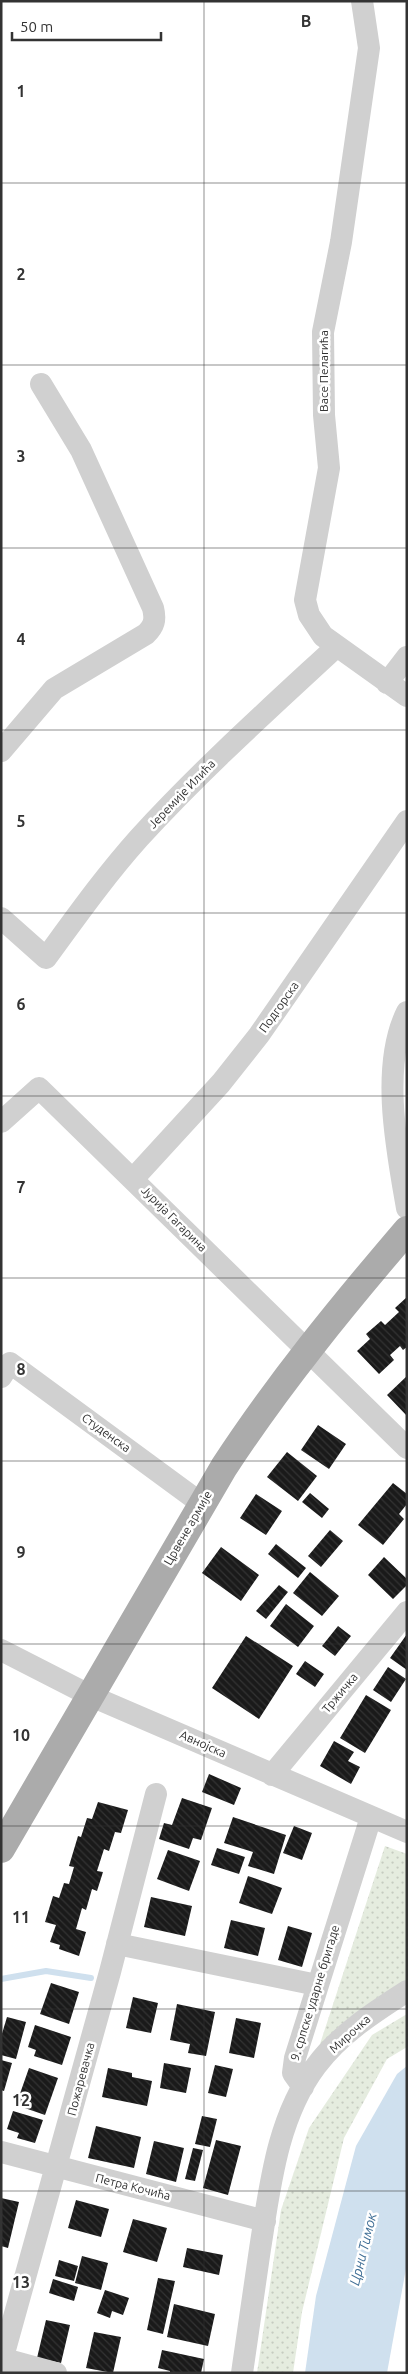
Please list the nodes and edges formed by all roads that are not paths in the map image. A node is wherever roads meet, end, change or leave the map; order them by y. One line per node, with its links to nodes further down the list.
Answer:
1 (362, 1): 3 (street, Васе Пелагића)
2 (41, 384): 7 (street)
3 (336, 647): 5 (street, Васе Пелагића); 9 (street, Јеремије Илића)
4 (407, 657): 5 (street)
5 (387, 683): 6 (street, Васе Пелагића)
6 (407, 696)
7 (1, 751)
8 (407, 821): 12 (street, Подгорска)
9 (1, 918)
10 (407, 1012): 13 (street)
11 (1, 1122): 12 (street, Јурија Гагарина)
12 (133, 1179): 15 (street, Јурија Гагарина)
13 (407, 1208)
14 (407, 1230): 15 (main road, Црвене армије)
15 (308, 1351): 17 (street, Јурија Гагарина); 18 (main road, Црвене армије)
16 (6, 1370): 18 (street, Студенска)
17 (407, 1448)
18 (202, 1504): 21 (main road, Црвене армије)
19 (407, 1612): 22 (street, Тржичка)
20 (1, 1650): 21 (street, Авнојска)
21 (91, 1696): 22 (street, Авнојска); 26 (main road, Црвене армије)
22 (272, 1775): 24 (street, Авнојска)
23 (156, 1794): 27 (street, Пожаревачка)
24 (371, 1817): 25 (street, Авнојска); 28 (street, 9. српске ударне бригаде)
25 (407, 1832)
26 (1, 1849)
27 (117, 1944): 28 (street); 32 (street, Пожаревачка)
28 (317, 1985): 30 (street, 9. српске ударне бригаде)
29 (407, 1991): 30 (street, Мирочка)
30 (302, 2086): 33 (street)
31 (1, 2152): 32 (street, Петра Кочића)
32 (56, 2168): 33 (street, Петра Кочића); 34 (street, Пожаревачка)
33 (265, 2221): 36 (street)
34 (2, 2360): 35 (street)
35 (56, 2373)
36 (242, 2373)

